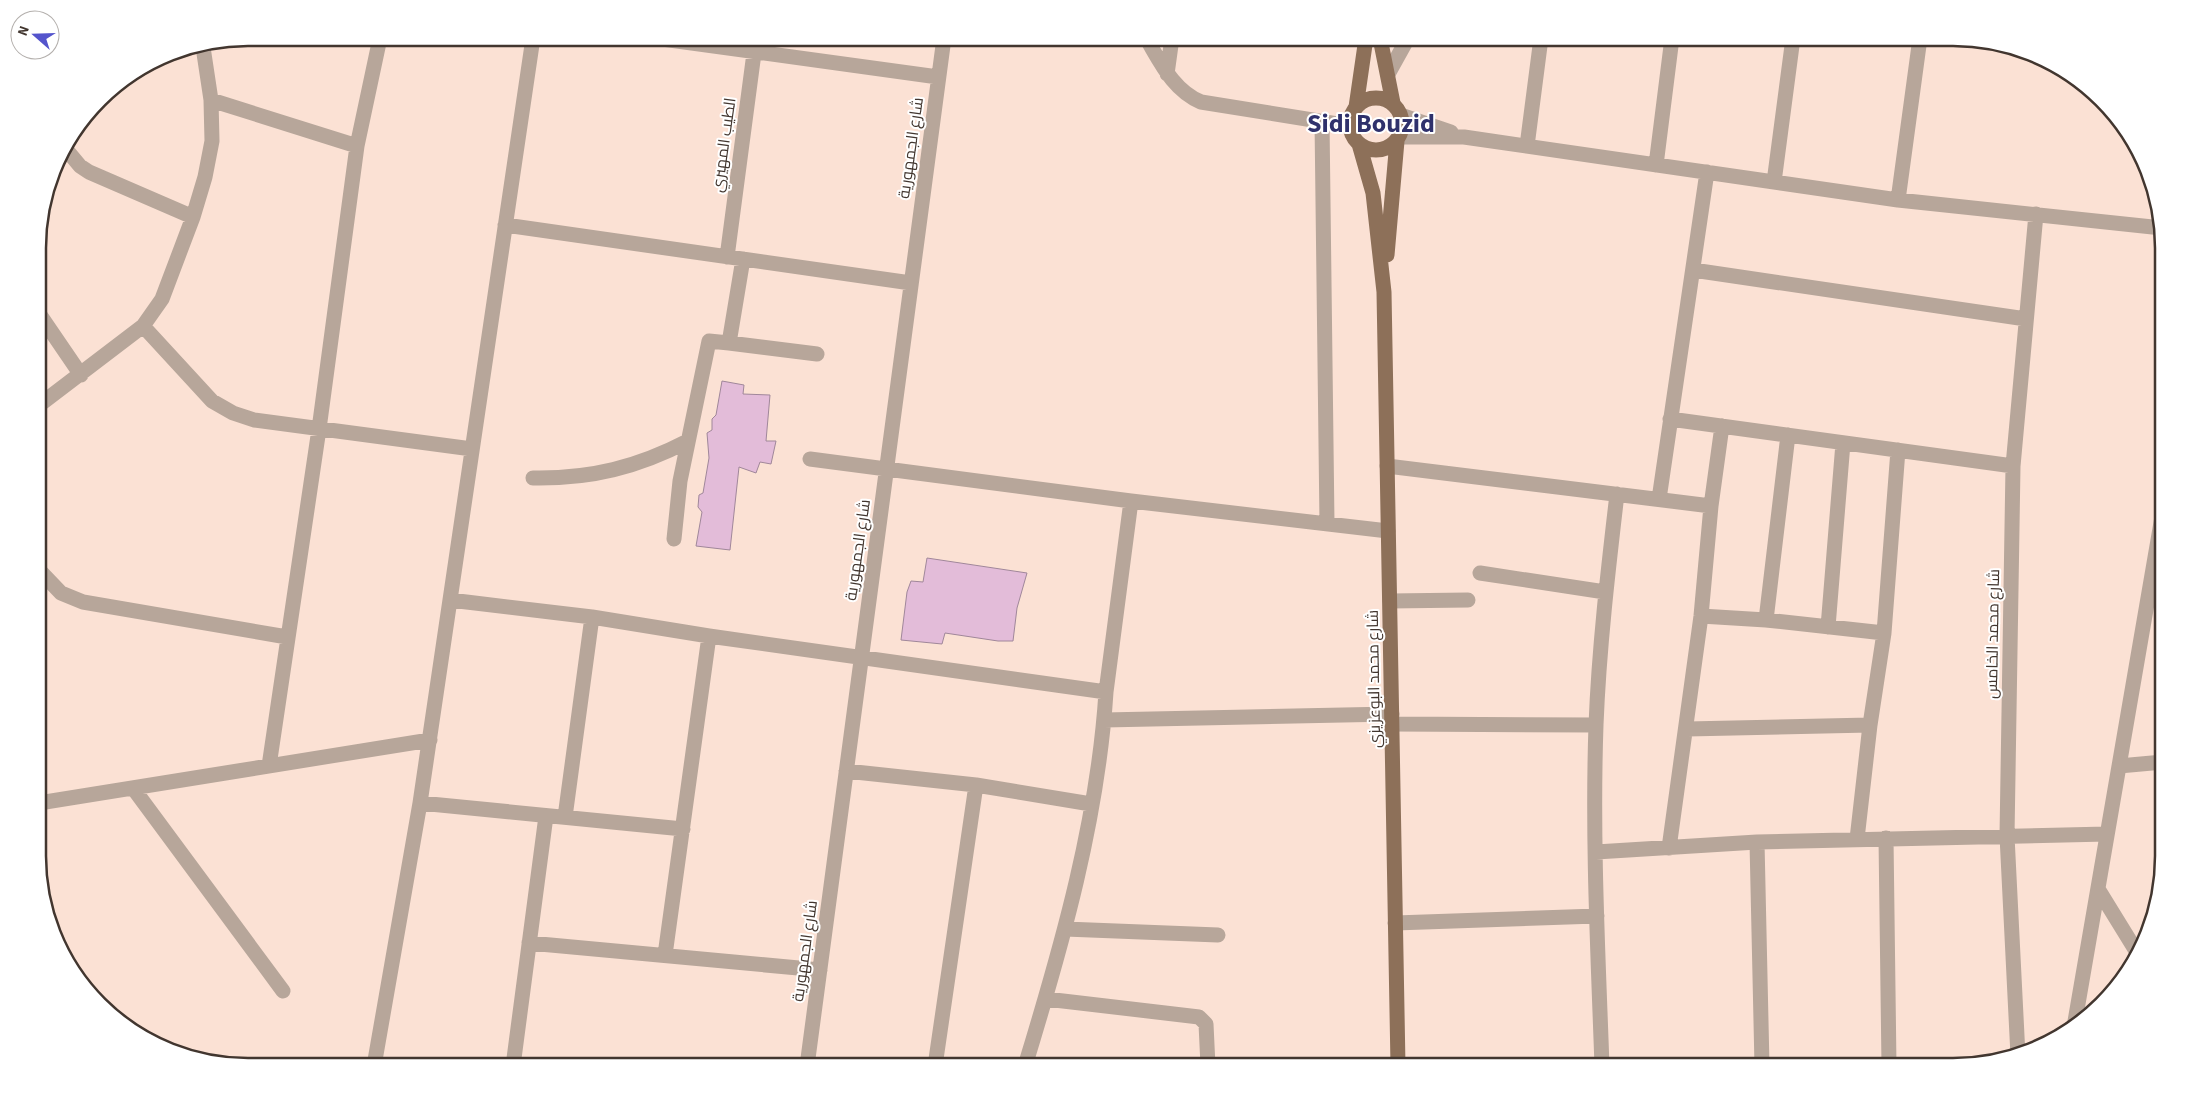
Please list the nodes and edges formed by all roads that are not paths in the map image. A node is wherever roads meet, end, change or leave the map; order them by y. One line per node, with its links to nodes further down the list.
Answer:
1 (378, 46): 27 (street)
2 (532, 46): 36 (street)
3 (755, 46): 38 (street, الطيب المهيري)
4 (766, 46): 18 (street)
5 (943, 46): 18 (street, شارع الجمهورية)
6 (1151, 46): 16 (street)
7 (1171, 46): 16 (street)
8 (1365, 46): 20 (main road)
9 (1382, 46): 17 (main road)
10 (1404, 46): 17 (street)
11 (1540, 46): 28 (street)
12 (1671, 46): 30 (street)
13 (1792, 46): 32 (street)
14 (1919, 46): 33 (street)
15 (204, 51): 19 (street)
16 (1167, 74): 22 (street)
17 (1388, 74): 21 (main road)
18 (938, 77): 41 (street, شارع الجمهورية)
19 (212, 100): 27 (street); 35 (street)
20 (1356, 107): 21 (main road); 23 (main road)
21 (1397, 109): 24 (street); 25 (main road)
22 (1322, 121): 23 (street); 67 (street)
23 (1350, 126): 26 (main road)
24 (1464, 137): 25 (street); 28 (street)
25 (1398, 139): 26 (main road); 42 (main road, شارع محمد البوعزيزي)
26 (1359, 144): 42 (main road, شارع محمد البوعزيزي)
27 (356, 146): 52 (street)
28 (1527, 146): 30 (street)
29 (70, 154): 35 (street)
30 (1656, 165): 31 (street)
31 (1707, 172): 32 (street); 40 (street)
32 (1774, 182): 33 (street)
33 (1898, 200): 34 (street)
34 (2036, 214): 37 (street); 43 (street, شارع محمد الخامس)
35 (192, 218): 45 (street)
36 (506, 225): 38 (street); 56 (street)
37 (2153, 227)
38 (727, 257): 39 (street)
39 (743, 259): 41 (street); 46 (street)
40 (1693, 270): 43 (street); 50 (street)
41 (911, 283): 61 (street, شارع الجمهورية)
42 (1384, 292): 59 (main road, شارع محمد البوعزيزي)
43 (2026, 318): 60 (street, شارع محمد الخامس)
44 (46, 324): 48 (street)
45 (143, 326): 48 (street); 52 (street)
46 (729, 343): 47 (street); 54 (street)
47 (817, 354)
48 (81, 375): 49 (street)
49 (46, 400)
50 (1670, 419): 51 (street); 64 (street)
51 (1722, 426): 53 (street); 66 (street)
52 (319, 428): 56 (street); 83 (street)
53 (1788, 435): 55 (street); 79 (street)
54 (688, 441): 62 (street); 69 (street)
55 (1843, 443): 57 (street); 80 (street)
56 (472, 449): 74 (street)
57 (1898, 450): 60 (street); 81 (street)
58 (810, 459): 61 (street)
59 (1387, 466): 63 (street); 68 (main road, شارع محمد البوعزيزي)
60 (2014, 466): 105 (street, شارع محمد الخامس)
61 (886, 470): 65 (street); 84 (street, شارع الجمهورية)
62 (533, 478)
63 (1617, 494): 64 (street); 73 (street)
64 (1659, 499): 66 (street)
65 (1131, 501): 67 (street); 85 (street)
66 (1711, 506): 77 (street)
67 (1327, 524): 68 (street)
68 (1388, 531): 76 (main road, شارع محمد البوعزيزي)
69 (674, 538)
70 (2155, 553): 94 (street)
71 (1480, 573): 73 (street)
72 (46, 577): 83 (street)
73 (1605, 592): 88 (street)
74 (450, 600): 78 (street); 91 (street)
75 (1468, 600): 76 (street)
76 (1390, 601): 86 (main road, شارع محمد البوعزيزي)
77 (1702, 616): 79 (street); 90 (street)
78 (592, 617): 82 (street); 102 (street)
79 (1766, 620): 80 (street)
80 (1828, 627): 81 (street)
81 (1884, 633): 89 (street)
82 (709, 636): 84 (street); 103 (street)
83 (287, 637): 93 (street)
84 (861, 658): 85 (street); 95 (street, شارع الجمهورية)
85 (1106, 692): 87 (street)
86 (1392, 719): 87 (street); 88 (street); 113 (main road, شارع محمد البوعزيزي)
87 (1104, 720): 100 (street)
88 (1596, 725): 110 (street)
89 (1870, 725): 90 (street); 107 (street)
90 (1687, 729): 109 (street)
91 (430, 740): 93 (street); 99 (street)
92 (2155, 763): 94 (street)
93 (269, 766): 97 (street)
94 (2119, 766): 104 (street)
95 (846, 771): 96 (street); 119 (street, شارع الجمهورية)
96 (976, 785): 100 (street); 127 (street)
97 (133, 788): 98 (street); 120 (street)
98 (46, 802)
99 (420, 803): 101 (street); 124 (street)
100 (1091, 804): 114 (street)
101 (546, 816): 102 (street); 116 (street)
102 (565, 817): 103 (street)
103 (682, 829): 118 (street)
104 (2107, 834): 105 (street); 111 (street)
105 (2007, 836): 106 (street); 123 (street, شارع محمد الخامس)
106 (1886, 838): 107 (street); 133 (street)
107 (1858, 839): 108 (street)
108 (1757, 842): 109 (street); 132 (street)
109 (1669, 848): 110 (street)
110 (1596, 852): 112 (street)
111 (2098, 889): 117 (street); 122 (street)
112 (1597, 916): 113 (street); 131 (street)
113 (1396, 924): 130 (main road, شارع محمد البوعزيزي)
114 (1065, 929): 115 (street); 121 (street)
115 (1218, 935)
116 (529, 942): 118 (street); 125 (street)
117 (2133, 946)
118 (665, 955): 119 (street)
119 (820, 970): 126 (street, شارع الجمهورية)
120 (283, 991)
121 (1046, 999): 128 (street); 129 (street)
122 (2076, 1016)
123 (2018, 1047)
124 (375, 1058)
125 (514, 1058)
126 (808, 1058)
127 (936, 1058)
128 (1028, 1058)
129 (1208, 1058)
130 (1398, 1058)
131 (1602, 1058)
132 (1762, 1058)
133 (1890, 1058)

